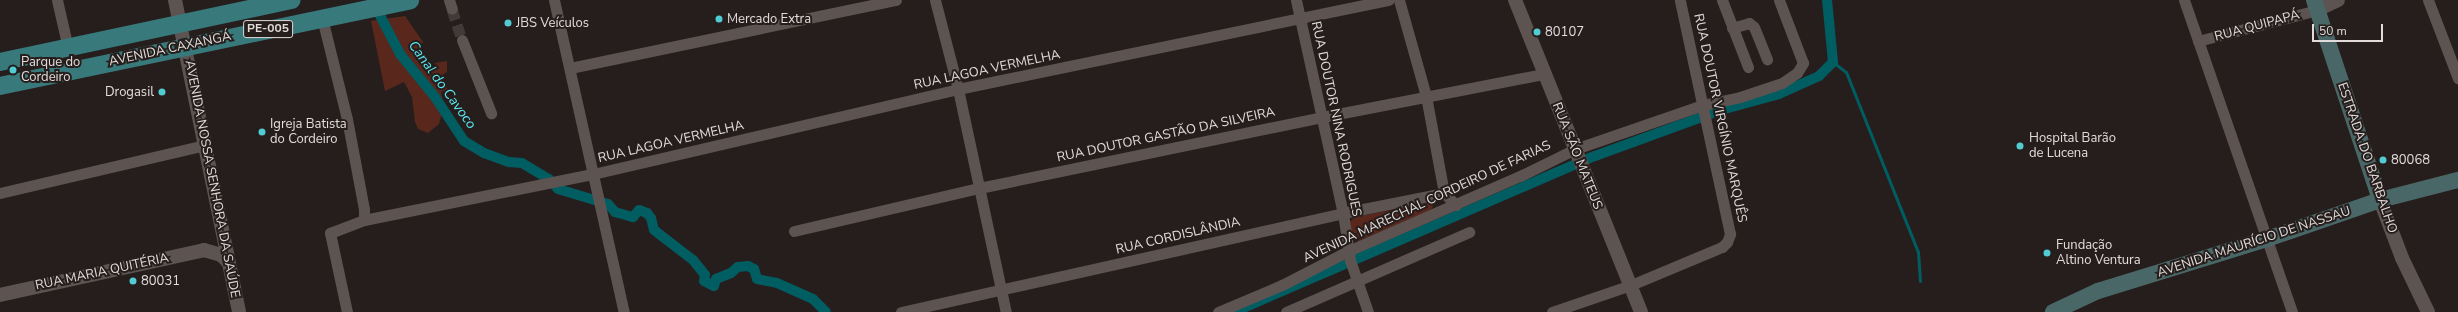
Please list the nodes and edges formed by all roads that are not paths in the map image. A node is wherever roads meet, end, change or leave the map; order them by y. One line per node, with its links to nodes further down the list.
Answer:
1 (57, 0): 26 (street)
2 (174, 0): 21 (street, AVENIDA NOSSA SENHORA DA SAÚDE)
3 (288, 0): 21 (main road, AVENIDA CAXANGÁ / PE-005)
4 (410, 0): 19 (main road, AVENIDA CAXANGÁ / PE-005)
5 (554, 0): 30 (street)
6 (896, 0): 30 (street)
7 (935, 0): 34 (street)
8 (1296, 0): 20 (street, RUA DOUTOR NINA RODRIGUES)
9 (1389, 0): 20 (street, RUA LAGOA VERMELHA)
10 (1399, 0): 35 (street)
11 (1515, 0): 31 (street, RUA SÃO MATEUS)
12 (1680, 0): 36 (street, RUA DOUTOR VIRGÍNIO MARQUÊS)
13 (1722, 0): 22 (street)
14 (1779, 0): 36 (street, AVENIDA MARECHAL CORDEIRO DE FARIAS)
15 (2184, 0): 24 (street)
16 (2338, 0): 18 (street, RUA QUIPAPÁ)
17 (2428, 0): 32 (street)
18 (2315, 5): 24 (street, RUA QUIPAPÁ); 46 (main road, ESTRADA DO BARBALHO)
19 (322, 18): 25 (main road, AVENIDA CAXANGÁ / PE-005); 49 (street)
20 (1300, 18): 34 (street, RUA LAGOA VERMELHA); 38 (street, RUA DOUTOR NINA RODRIGUES)
21 (180, 23): 25 (street, AVENIDA NOSSA SENHORA DA SAÚDE); 26 (main road, AVENIDA CAXANGÁ / PE-005)
22 (1732, 28): 27 (street); 29 (street)
23 (462, 40): 37 (street)
24 (2198, 41): 53 (street)
25 (185, 46): 33 (main road, AVENIDA CAXANGÁ / PE-005); 39 (street, AVENIDA NOSSA SENHORA DA SAÚDE)
26 (68, 48): 28 (main road, AVENIDA CAXANGÁ / PE-005)
27 (1766, 59)
28 (0, 62)
29 (1748, 67)
30 (570, 68): 41 (street)
31 (1544, 74): 35 (street, RUA DOUTOR GASTÃO DA SILVEIRA); 40 (street, RUA SÃO MATEUS)
32 (2458, 78)
33 (0, 86)
34 (958, 89): 41 (street, RUA LAGOA VERMELHA); 43 (street)
35 (1426, 96): 38 (street, RUA DOUTOR GASTÃO DA SILVEIRA); 45 (street)
36 (1704, 108): 40 (street, AVENIDA MARECHAL CORDEIRO DE FARIAS); 58 (street, RUA DOUTOR VIRGÍNIO MARQUÊS)
37 (491, 113)
38 (1322, 117): 43 (street, RUA DOUTOR GASTÃO DA SILVEIRA); 48 (street, RUA DOUTOR NINA RODRIGUES)
39 (204, 145): 44 (street); 50 (street, AVENIDA NOSSA SENHORA DA SAÚDE)
40 (1577, 155): 47 (street, AVENIDA MARECHAL CORDEIRO DE FARIAS); 58 (street, RUA SÃO MATEUS)
41 (593, 174): 49 (street, RUA LAGOA VERMELHA); 63 (street)
42 (2458, 180): 46 (main road, AVENIDA MAURÍCIO DE NASSAU)
43 (979, 188): 51 (street, RUA DOUTOR GASTÃO DA SILVEIRA); 59 (street)
44 (0, 193)
45 (1444, 193): 47 (street); 48 (street, RUA CORDISLÂNDIA)
46 (2380, 200): 53 (main road, AVENIDA MAURÍCIO DE NASSAU); 73 (street, ESTRADA DO BARBALHO)
47 (1456, 204): 55 (street, AVENIDA MARECHAL CORDEIRO DE FARIAS)
48 (1343, 213): 55 (street, RUA DOUTOR NINA RODRIGUES); 59 (street, RUA CORDISLÂNDIA)
49 (364, 220): 62 (street)
50 (221, 231): 54 (street); 56 (street, AVENIDA NOSSA SENHORA DA SAÚDE)
51 (794, 231)
52 (1469, 232): 57 (street)
53 (2267, 239): 71 (main road, AVENIDA MAURÍCIO DE NASSAU); 72 (street)
54 (204, 250): 56 (street); 60 (street, RUA MARIA QUITÉRIA)
55 (1349, 255): 57 (street, RUA DOUTOR NINA RODRIGUES); 66 (street, AVENIDA MARECHAL CORDEIRO DE FARIAS)
56 (227, 261): 61 (street, AVENIDA NOSSA SENHORA DA SAÚDE)
57 (1356, 278): 67 (street); 68 (street, RUA DOUTOR NINA RODRIGUES)
58 (1631, 285): 69 (street); 70 (street, RUA SÃO MATEUS)
59 (1002, 290): 64 (street, RUA CORDISLÂNDIA); 65 (street)
60 (0, 295)
61 (239, 312)
62 (347, 312)
63 (624, 312)
64 (901, 312)
65 (1006, 312)
66 (1218, 312)
67 (1286, 312)
68 (1368, 312)
69 (1552, 312)
70 (1641, 312)
71 (2053, 312)
72 (2292, 312)
73 (2428, 312)

